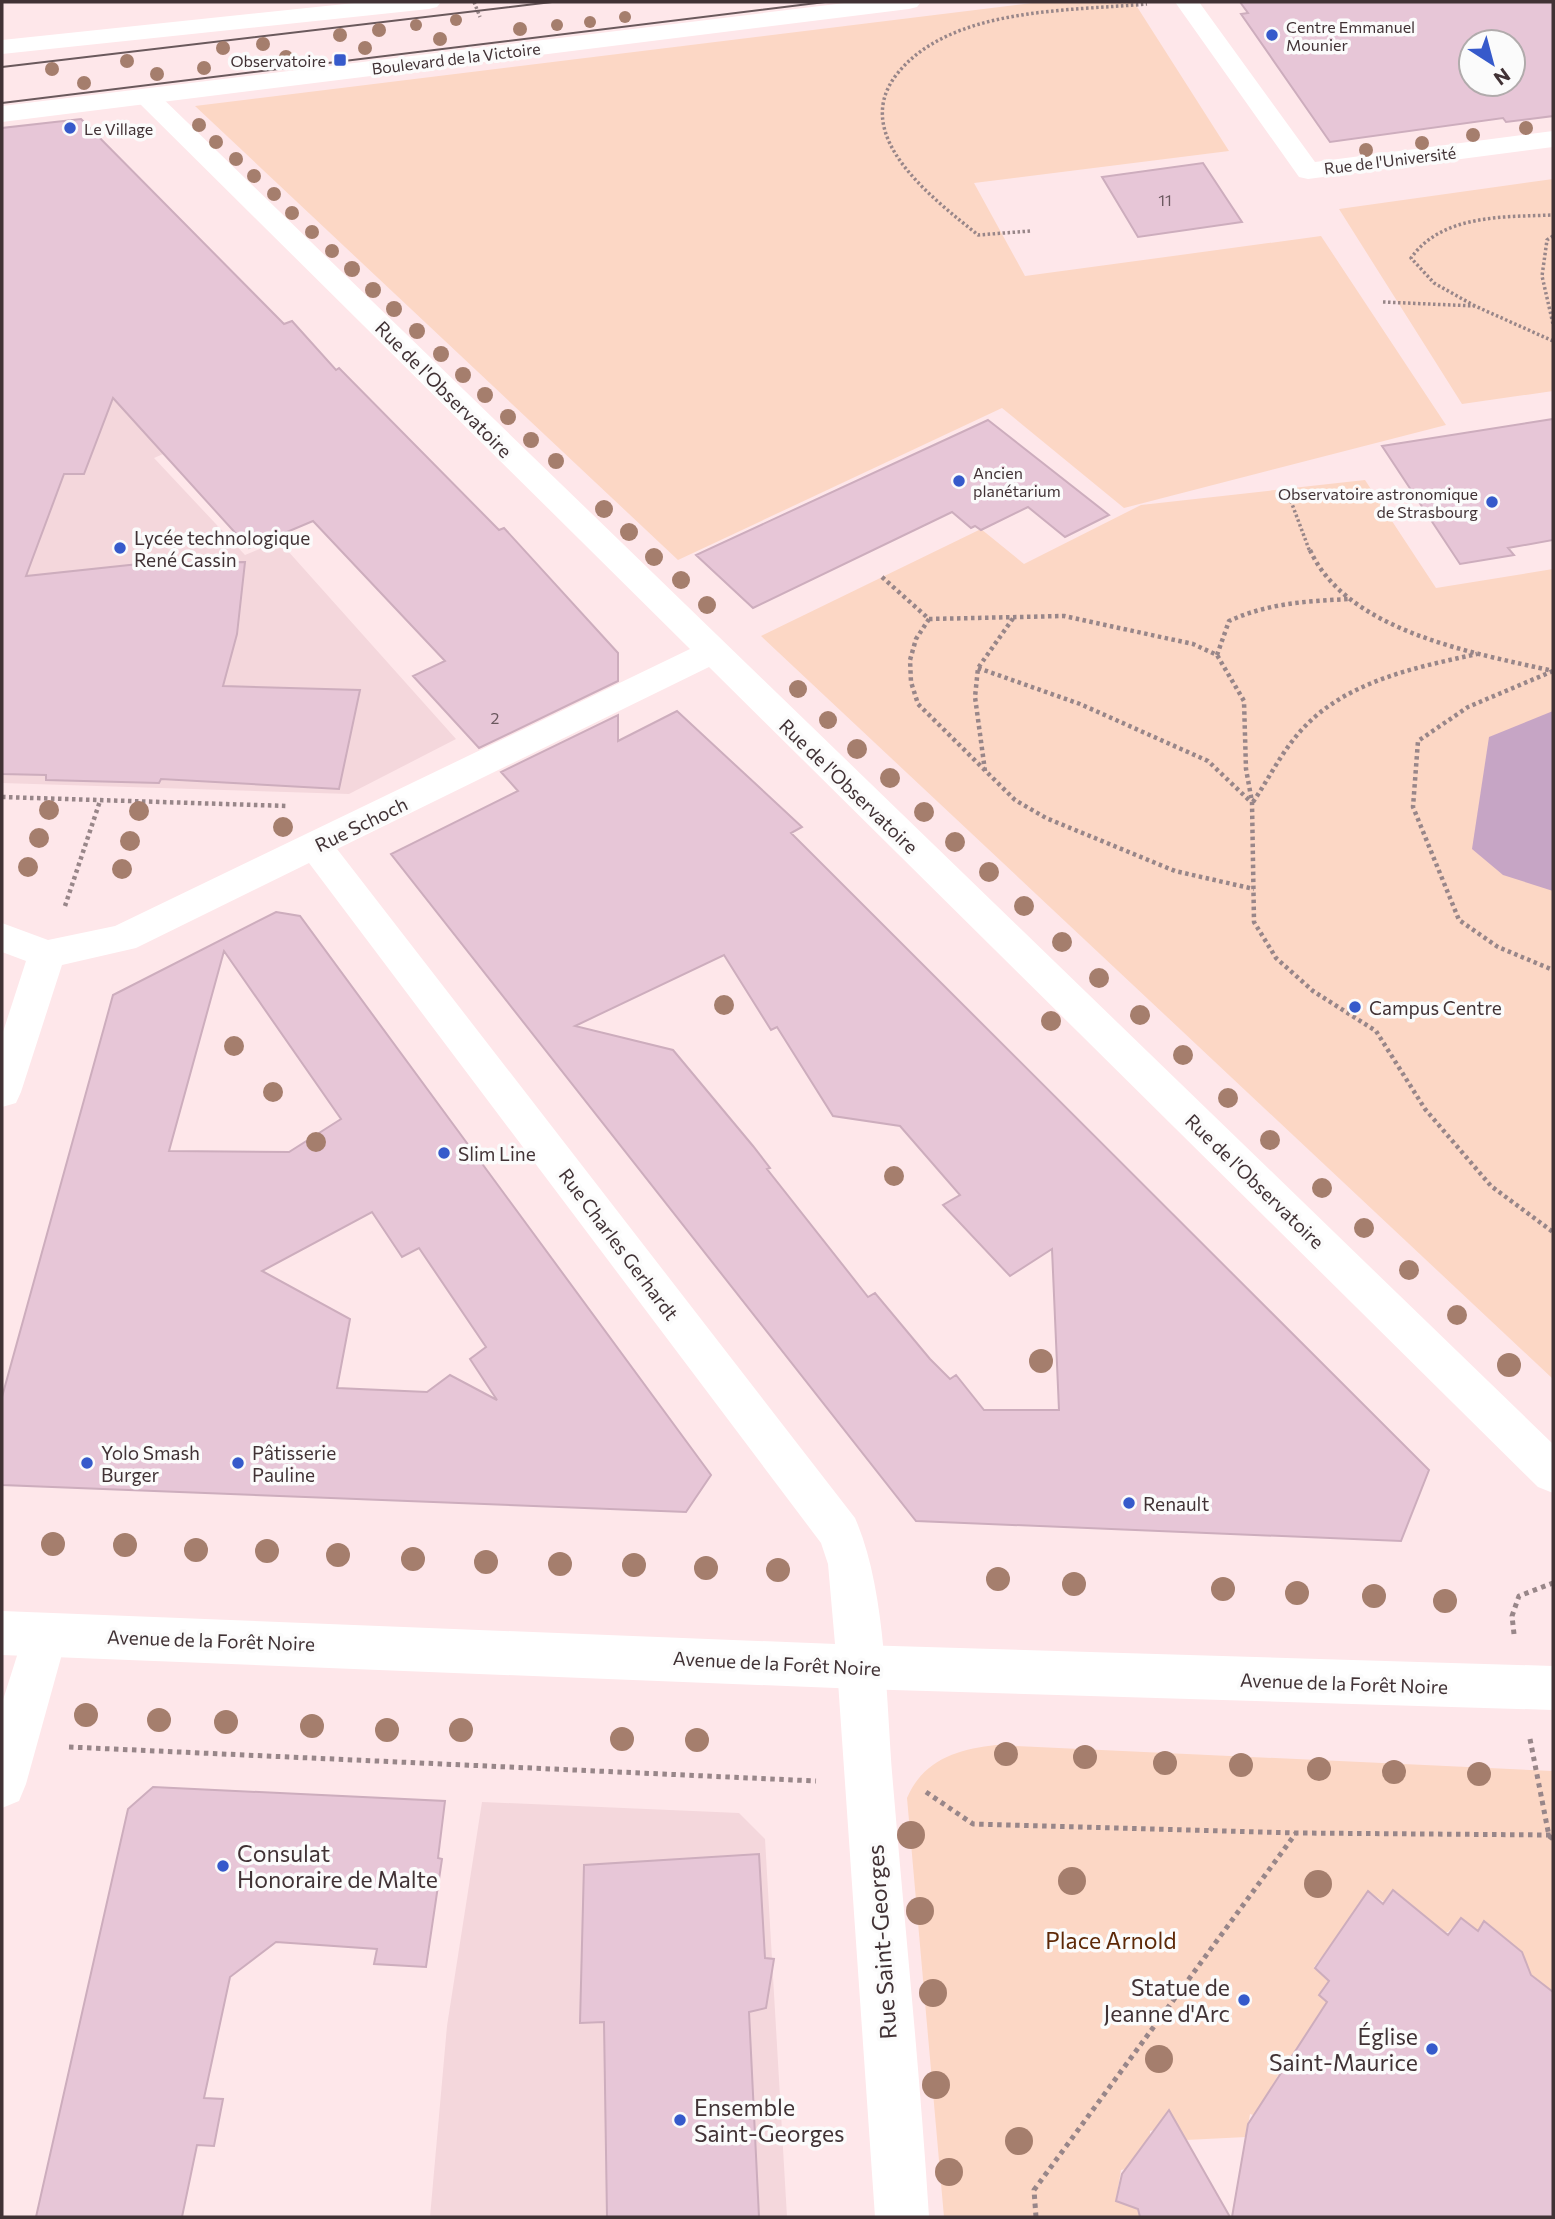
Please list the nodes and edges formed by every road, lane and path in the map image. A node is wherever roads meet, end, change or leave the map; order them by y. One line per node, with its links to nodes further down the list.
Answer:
1 (429, 2): 6 (street)
2 (909, 2): 8 (street, Boulevard de la Victoire)
3 (1187, 2): 10 (street, Rue de l'Université)
4 (1155, 3): 12 (path)
5 (2, 34): 6 (street)
6 (61, 40): 7 (street)
7 (2, 47)
8 (146, 96): 9 (street, Boulevard de la Victoire); 23 (street, Rue de l'Observatoire)
9 (2, 114)
10 (1553, 139)
11 (1553, 215): 15 (path)
12 (1030, 231)
13 (1553, 236): 16 (path)
14 (1383, 302): 15 (path)
15 (1475, 306): 17 (path)
16 (1553, 324)
17 (1553, 341)
18 (1289, 496): 20 (path)
19 (882, 577): 22 (path)
20 (1351, 599): 24 (path); 25 (path)
21 (1014, 617): 22 (path); 25 (path); 26 (path)
22 (929, 619): 28 (path)
23 (711, 652): 32 (street, Rue Schoch); 39 (street, Rue de l'Observatoire)
24 (1479, 654): 27 (path); 31 (path)
25 (1217, 656): 31 (path)
26 (978, 668): 28 (path); 31 (path)
27 (1553, 671): 36 (path)
28 (985, 771): 33 (path)
29 (2, 797): 30 (path)
30 (100, 801): 32 (path); 35 (path)
31 (1252, 802): 33 (path)
32 (331, 840): 35 (street, Rue Schoch); 41 (street, Rue Charles Gerhardt)
33 (1254, 889): 38 (path)
34 (2, 937): 35 (street)
35 (47, 954): 37 (street)
36 (1553, 970)
37 (2, 1093)
38 (1553, 1232)
39 (1553, 1473)
40 (23, 1634): 41 (street, Avenue de la Forêt Noire); 43 (street)
41 (860, 1667): 42 (street, Avenue de la Forêt Noire); 44 (street, Rue Saint-Georges)
42 (1553, 1688)
43 (7, 1764): 44 (path)
44 (891, 1782): 45 (path); 47 (street, Rue Saint-Georges)
45 (1296, 1833): 46 (path); 48 (path)
46 (1552, 1836)
47 (902, 2217)
48 (1036, 2217)

